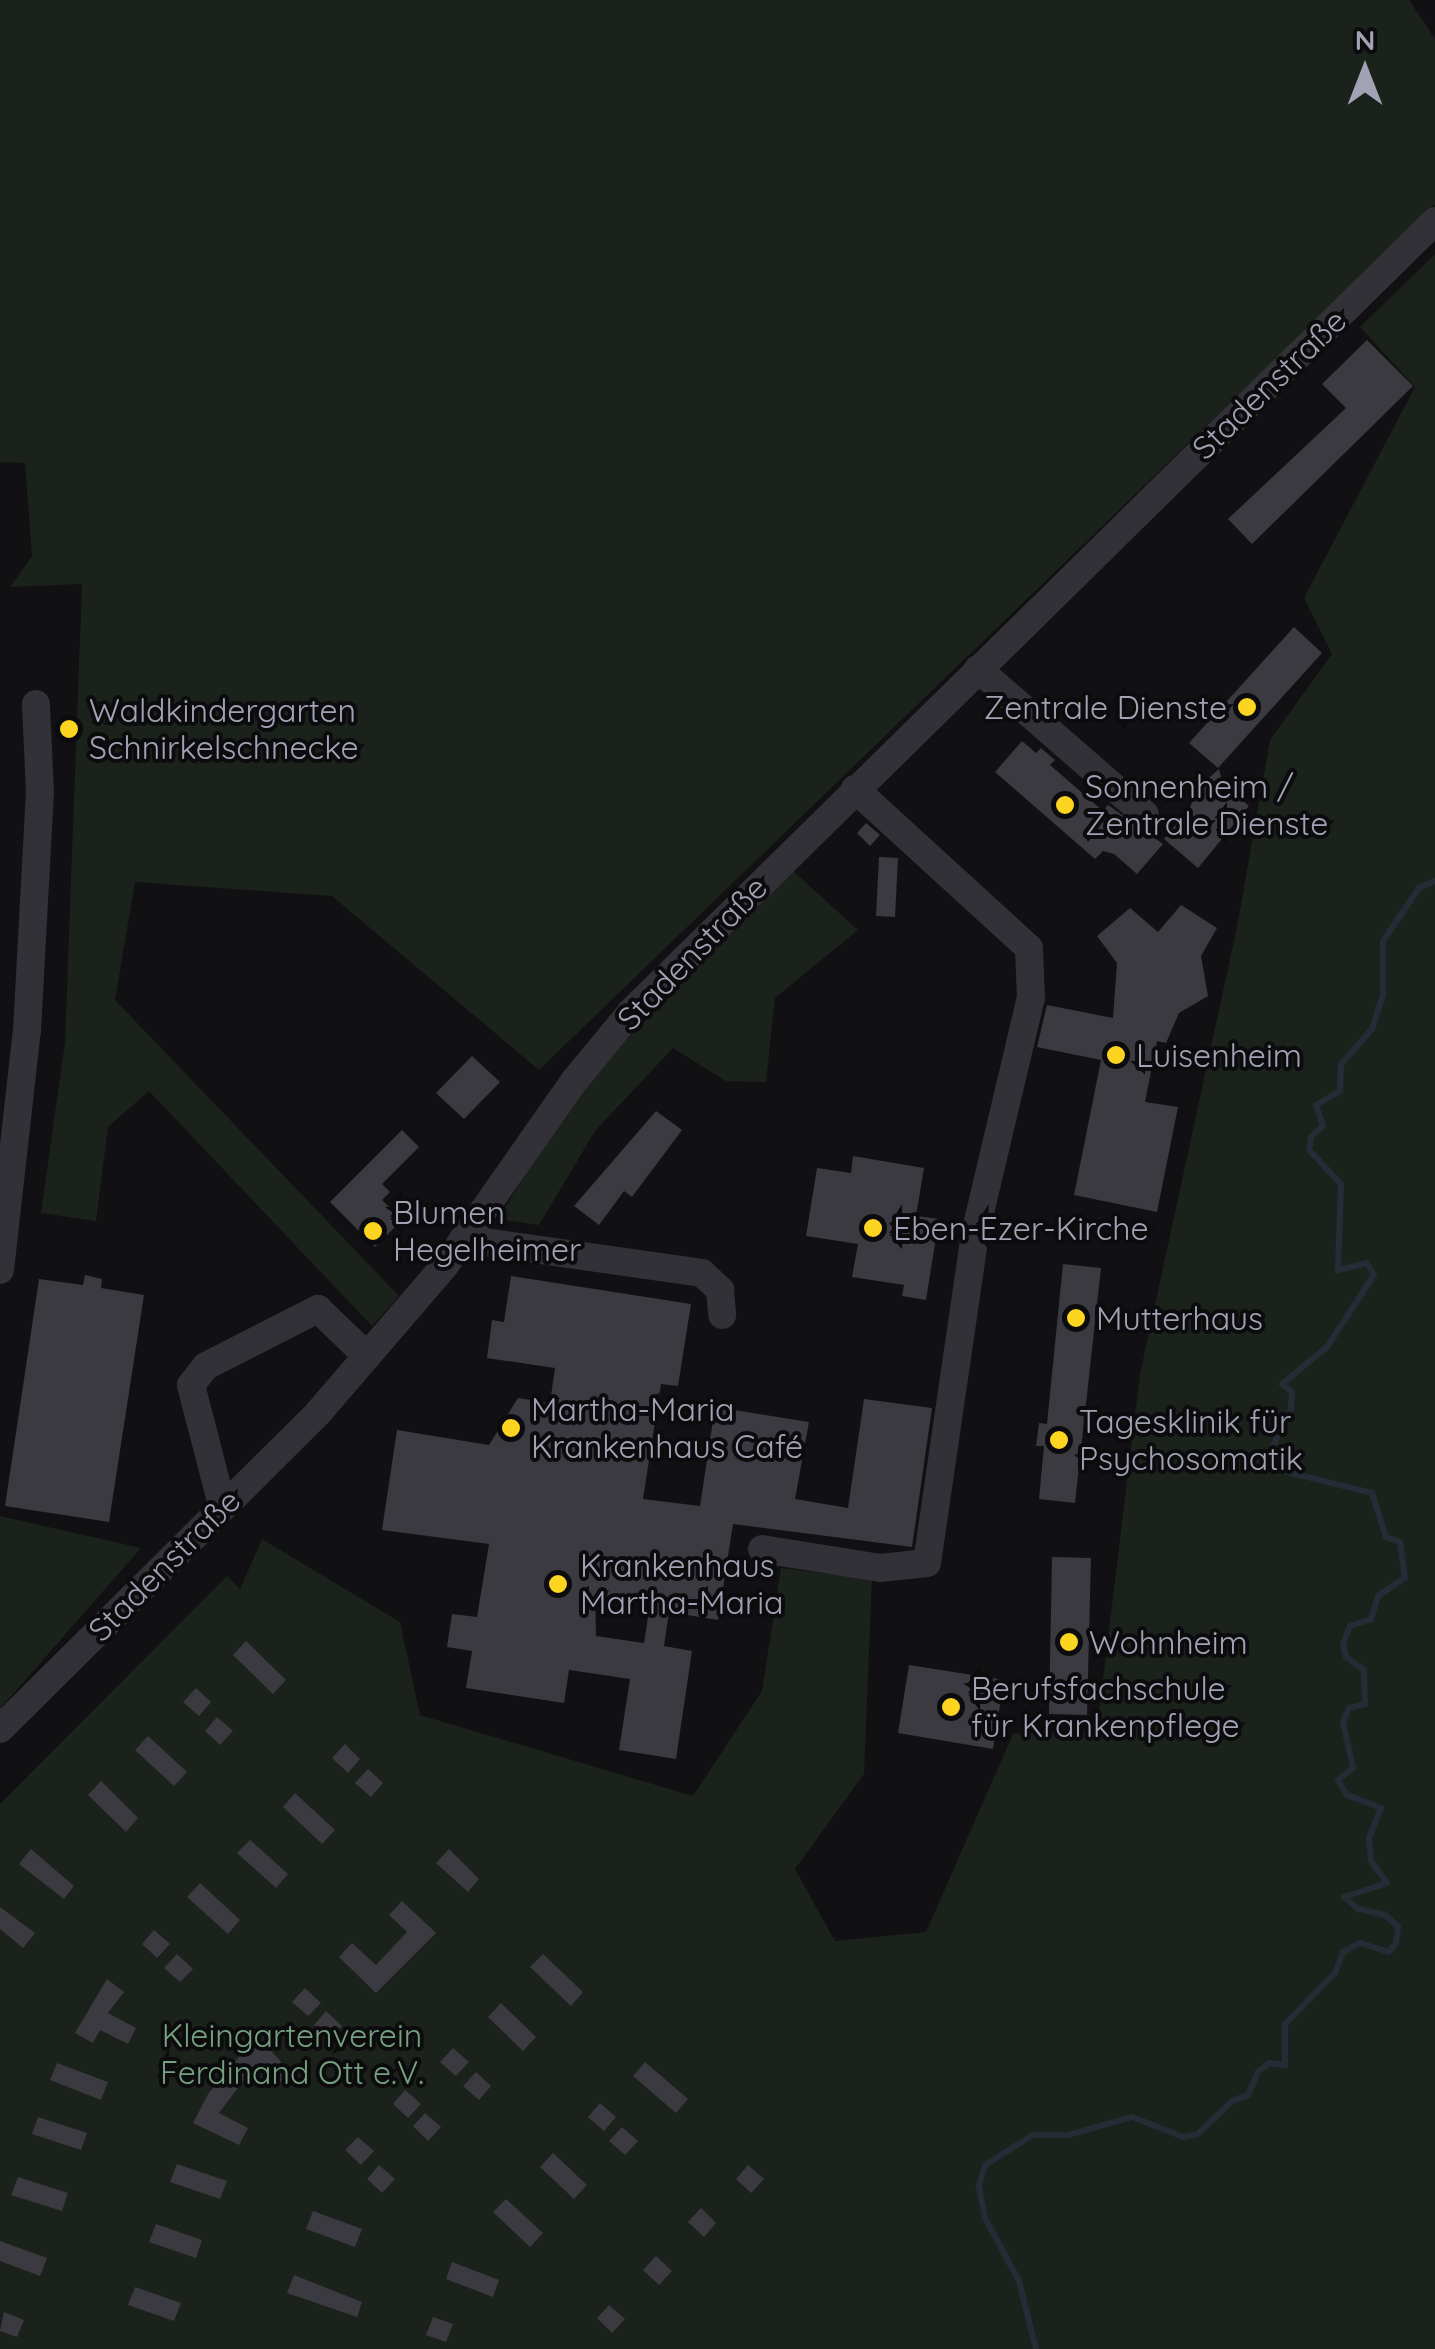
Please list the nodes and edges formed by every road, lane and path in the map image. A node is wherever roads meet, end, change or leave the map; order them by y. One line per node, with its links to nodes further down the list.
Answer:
1 (1435, 222): 2 (street, Stadenstraße)
2 (978, 669): 4 (street, Stadenstraße); 5 (street)
3 (36, 704): 7 (street)
4 (855, 789): 6 (street, Stadenstraße); 11 (street)
5 (1145, 814)
6 (463, 1239): 8 (street); 9 (street, Stadenstraße)
7 (0, 1270)
8 (722, 1314)
9 (367, 1356): 10 (street, Stadenstraße); 10 (street)
10 (222, 1505): 12 (street, Stadenstraße)
11 (762, 1548)
12 (0, 1730)

